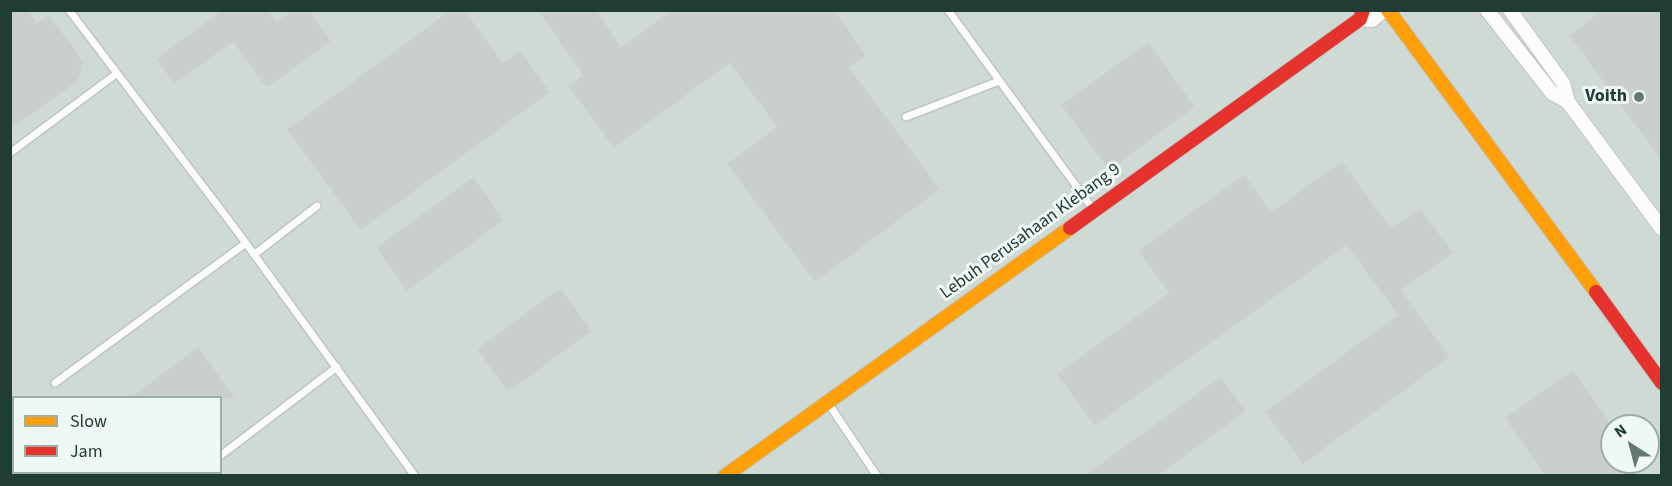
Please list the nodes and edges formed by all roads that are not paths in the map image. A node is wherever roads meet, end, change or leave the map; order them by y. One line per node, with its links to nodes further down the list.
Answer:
1 (69, 10): 7 (lane)
2 (948, 10): 8 (lane)
3 (1386, 10): 6 (street, Lebuh Perusahaan Klebang 9); 19 (street)
4 (1486, 10): 9 (street)
5 (1510, 10): 9 (street)
6 (1361, 15): 13 (street, Lebuh Perusahaan Klebang 9)
7 (116, 74): 11 (lane); 15 (lane)
8 (999, 81): 10 (lane); 13 (lane)
9 (1568, 102): 14 (street)
10 (906, 117)
11 (10, 153)
12 (317, 206): 16 (lane)
13 (1094, 210): 20 (street, Lebuh Perusahaan Klebang 9)
14 (1662, 228)
15 (246, 243): 16 (lane); 18 (lane)
16 (255, 254): 17 (lane)
17 (336, 367): 21 (lane); 22 (lane)
18 (55, 383)
19 (1662, 383)
20 (827, 402): 23 (street, Lebuh Perusahaan Klebang 9); 24 (lane)
21 (222, 454)
22 (415, 476)
23 (725, 476)
24 (877, 476)

